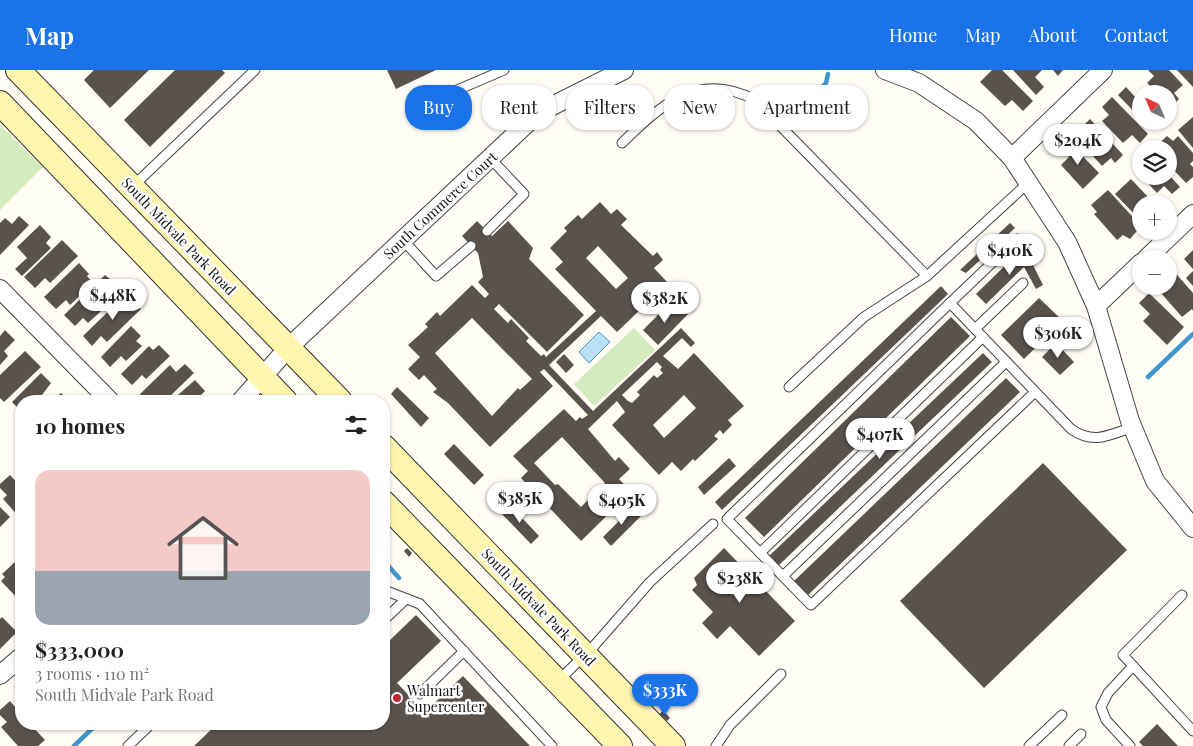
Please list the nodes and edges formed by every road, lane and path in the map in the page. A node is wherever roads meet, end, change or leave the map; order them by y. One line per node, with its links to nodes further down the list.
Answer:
1 (18, 70): 15 (main road, South Midvale Park Road)
2 (255, 70): 15 (lane)
3 (504, 70): 9 (lane)
4 (624, 70): 7 (street, South Commerce Court)
5 (885, 70): 8 (street)
6 (1103, 70): 13 (street)
7 (603, 75): 12 (street, South Commerce Court)
8 (921, 77): 13 (street)
9 (469, 85)
10 (0, 103): 31 (main road, South Midvale Park Road)
11 (622, 143): 23 (lane)
12 (490, 158): 17 (lane); 19 (street, South Commerce Court)
13 (1012, 158): 14 (street)
14 (1028, 183): 23 (lane); 27 (street)
15 (132, 187): 31 (main road, South Midvale Park Road)
16 (1193, 214): 21 (street)
17 (487, 231)
18 (1016, 239): 26 (lane)
19 (403, 240): 20 (lane); 31 (street, South Commerce Court)
20 (471, 246)
21 (1155, 250)
22 (1132, 272): 27 (street)
23 (927, 276): 32 (lane)
24 (1023, 283): 28 (lane)
25 (0, 289): 34 (street)
26 (950, 303): 28 (lane); 43 (lane)
27 (1096, 306): 38 (street)
28 (975, 329): 29 (lane)
29 (982, 337): 30 (lane); 43 (lane)
30 (1006, 362): 33 (lane); 44 (lane)
31 (275, 364): 35 (street, South Commerce Court); 36 (main road, South Midvale Park Road); 37 (main road, South Midvale Park Road)
32 (789, 387)
33 (1035, 392): 38 (lane); 44 (lane)
34 (104, 395)
35 (247, 395)
36 (283, 395)
37 (329, 395)
38 (1133, 427): 42 (street)
39 (390, 453): 50 (main road, South Midvale Park Road)
40 (390, 509): 55 (main road)
41 (713, 524): 50 (lane)
42 (1193, 528)
43 (760, 553): 44 (lane)
44 (783, 576)
45 (390, 592): 47 (lane)
46 (1182, 595): 52 (lane)
47 (406, 599): 48 (lane); 49 (lane)
48 (390, 614)
49 (464, 652): 56 (lane); 63 (lane)
50 (585, 655): 55 (lane); 64 (main road, South Midvale Park Road)
51 (15, 662): 54 (street)
52 (1134, 666): 59 (lane); 68 (lane)
53 (781, 674): 65 (lane)
54 (0, 675)
55 (557, 682): 61 (main road)
56 (420, 694)
57 (1062, 715): 66 (lane)
58 (145, 730): 62 (lane)
59 (1193, 731)
60 (1080, 734): 67 (lane)
61 (617, 745)
62 (128, 746)
63 (552, 746)
64 (673, 746)
65 (716, 746)
66 (1029, 746)
67 (1068, 746)
68 (1130, 746)

